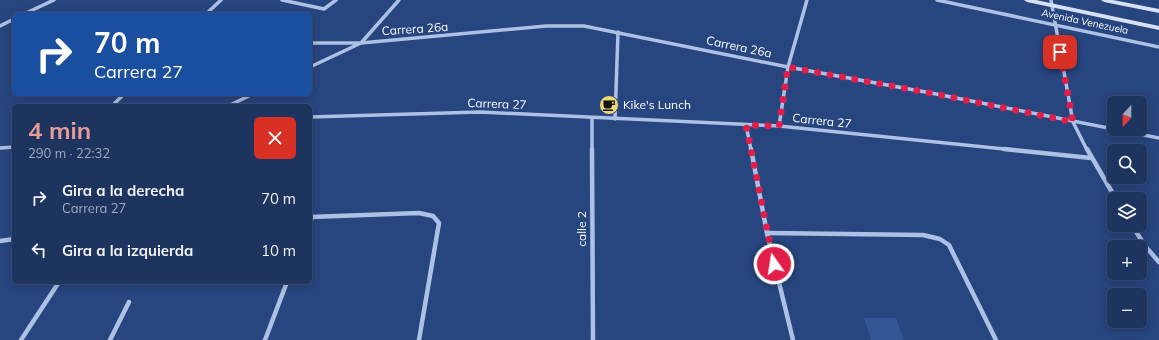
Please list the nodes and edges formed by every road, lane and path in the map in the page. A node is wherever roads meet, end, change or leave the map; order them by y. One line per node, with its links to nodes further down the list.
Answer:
1 (54, 0): 12 (street)
2 (221, 0): 13 (street)
3 (282, 0): 4 (street)
4 (336, 0)
5 (399, 0): 20 (street)
6 (807, 0): 23 (street)
7 (937, 0): 16 (street, Avenida Venezuela)
8 (1027, 0): 10 (street, Avenida Venezuela)
9 (1104, 0): 11 (street)
10 (1052, 3): 16 (street); 17 (street, Avenida Venezuela)
11 (1159, 11)
12 (28, 12)
13 (208, 12)
14 (12, 20): 15 (street)
15 (1, 24)
16 (1055, 24): 21 (street, Avenida Venezuela); 31 (street)
17 (1159, 28)
18 (618, 32): 20 (street, Carrera 26a); 23 (street, Carrera 26a); 30 (street)
19 (312, 42): 20 (street, Carrera 26a)
20 (361, 43): 22 (street)
21 (1159, 47)
22 (312, 66)
23 (788, 67): 31 (street, Carrera 26a); 33 (street)
24 (122, 96): 26 (street)
25 (249, 96): 27 (street)
26 (114, 104)
27 (232, 104)
28 (312, 117): 29 (street, Carrera 27)
29 (592, 118): 30 (street, Carrera 27); 52 (street, calle 2)
30 (615, 119): 32 (street, Carrera 27)
31 (1073, 122): 34 (street, Carrera 26a); 37 (street)
32 (746, 125): 33 (street, Carrera 27); 41 (street)
33 (779, 126): 37 (street, Carrera 27)
34 (1159, 138)
35 (12, 147): 36 (street)
36 (0, 148)
37 (1090, 158): 38 (street)
38 (1112, 192)
39 (312, 217): 51 (street)
40 (1136, 232): 44 (street)
41 (767, 233): 53 (street); 54 (street)
42 (12, 239): 43 (street)
43 (0, 241)
44 (1159, 262)
45 (58, 284): 48 (street)
46 (286, 284): 50 (street)
47 (129, 302): 49 (street)
48 (21, 340)
49 (110, 340)
50 (265, 340)
51 (419, 340)
52 (593, 340)
53 (793, 340)
54 (996, 340)

